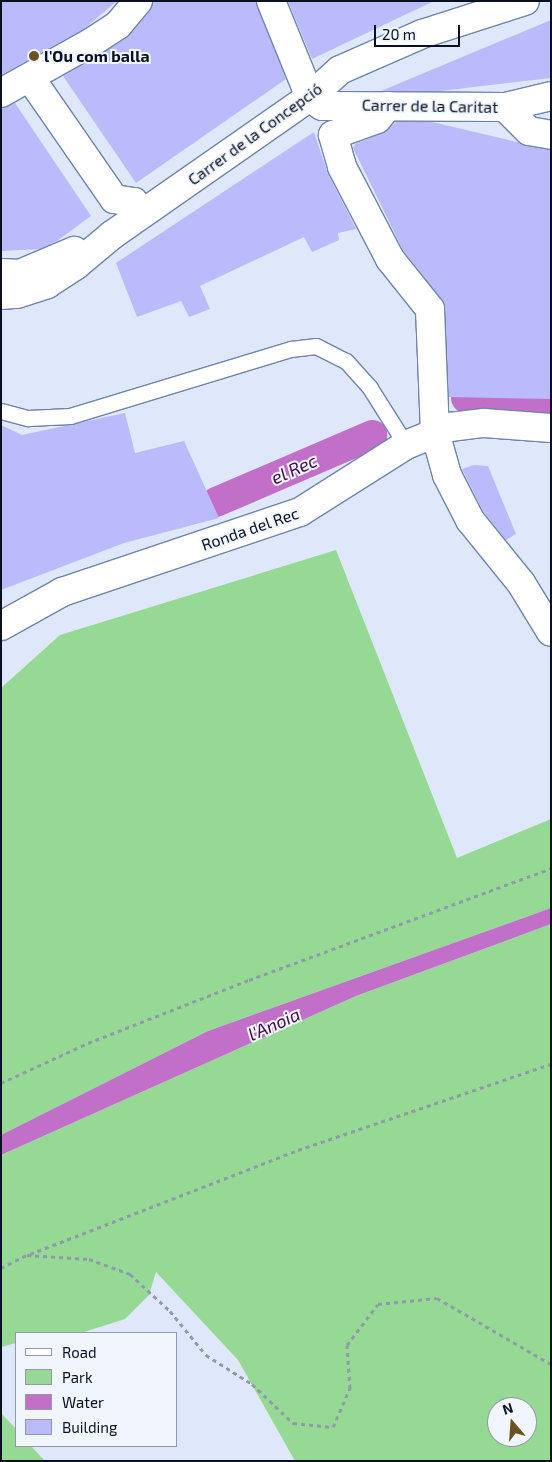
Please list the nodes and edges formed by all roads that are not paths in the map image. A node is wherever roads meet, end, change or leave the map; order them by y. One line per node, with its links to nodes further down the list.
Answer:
1 (138, 1): 4 (street)
2 (271, 1): 7 (street)
3 (525, 1): 7 (street, Carrer de la Concepció)
4 (31, 78): 5 (street); 11 (street)
5 (1, 93)
6 (551, 96): 9 (street, Carrer de la Caritat)
7 (310, 97): 8 (street, Carrer de la Caritat); 11 (street, Carrer de la Concepció)
8 (388, 106): 9 (street, Carrer de la Caritat); 17 (street)
9 (505, 107): 10 (street)
10 (551, 135)
11 (143, 213): 12 (street, Carrer de la Concepció)
12 (112, 235): 13 (street); 14 (street, Carrer de la Concepció)
13 (1, 273)
14 (1, 295)
15 (1, 411): 18 (lane)
16 (551, 428): 17 (street, Ronda del Rec)
17 (435, 432): 18 (street, Ronda del Rec); 20 (street)
18 (406, 445): 19 (street, Ronda del Rec)
19 (1, 626)
20 (551, 632)

